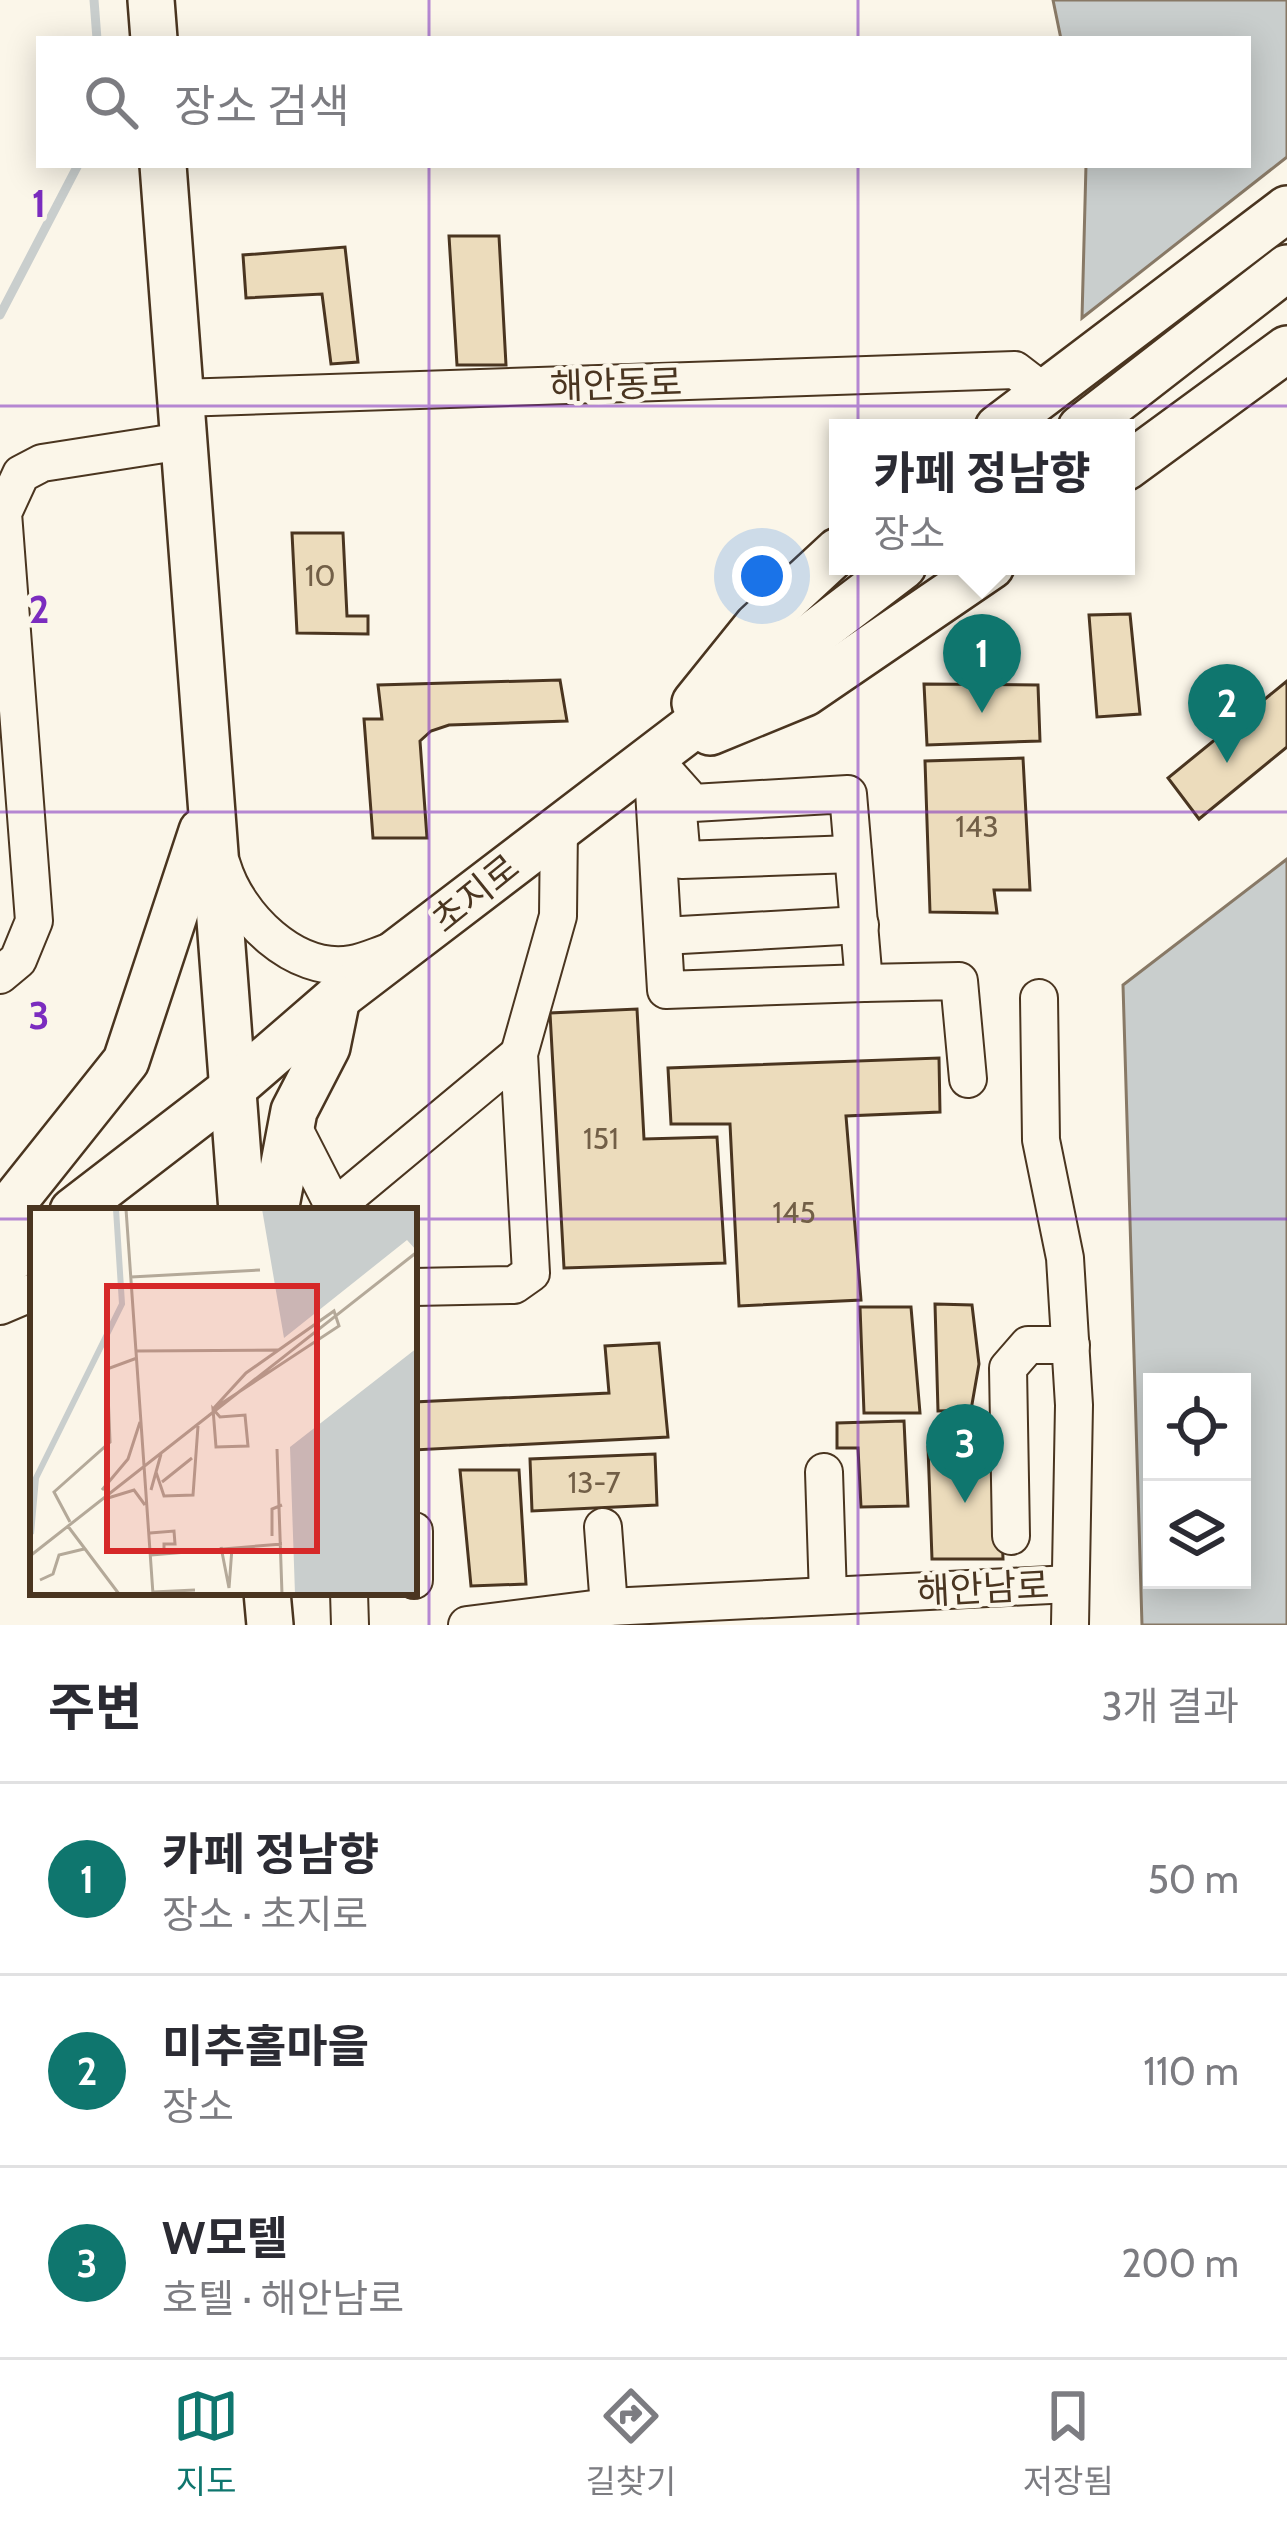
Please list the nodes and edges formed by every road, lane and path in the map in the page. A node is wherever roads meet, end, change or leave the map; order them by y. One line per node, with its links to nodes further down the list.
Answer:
1 (151, 0): 2 (main road)
2 (154, 36)
3 (163, 168): 10 (main road)
4 (1287, 209): 7 (main road)
5 (1287, 268): 9 (main road)
6 (1287, 349): 11 (main road)
7 (1045, 393): 8 (main road); 10 (street, 해안동로)
8 (1010, 419)
9 (1093, 419)
10 (182, 420): 16 (main road); 22 (street, 해안동로)
11 (1135, 460)
12 (829, 559): 15 (main road)
13 (892, 575): 15 (main road, 초지로)
14 (978, 575): 15 (main road)
15 (664, 771): 17 (main road, 초지로); 18 (street); 18 (street); 20 (street)
16 (210, 805): 21 (street); 28 (main road); 35 (main road)
17 (559, 825): 21 (main road, 초지로); 26 (street)
18 (854, 854): 19 (street)
19 (860, 926): 20 (street); 23 (street)
20 (663, 936): 23 (street)
21 (410, 946): 24 (main road, 초지로)
22 (0, 975)
23 (864, 983): 27 (street)
24 (337, 998): 28 (main road, 초지로); 29 (main road)
25 (1039, 998): 41 (street, 해안남로)
26 (519, 1054): 34 (street); 38 (street)
27 (968, 1078)
28 (233, 1088): 30 (main road, 초지로); 31 (main road)
29 (291, 1123): 32 (main road); 33 (street)
30 (77, 1208)
31 (242, 1208)
32 (275, 1208)
33 (335, 1208)
34 (337, 1208)
35 (0, 1219)
36 (30, 1244): 37 (main road)
37 (0, 1267)
38 (417, 1287)
39 (30, 1293): 40 (street)
40 (0, 1306)
41 (1070, 1345): 44 (street); 45 (street, 해안남로)
42 (824, 1472): 48 (street)
43 (603, 1527): 49 (street)
44 (1011, 1536)
45 (1070, 1584): 48 (street, 해안남로); 55 (street, 해안남로)
46 (268, 1595): 52 (main road)
47 (349, 1595): 53 (street)
48 (828, 1596): 50 (street, 해안남로)
49 (609, 1607): 51 (street, 해안남로); 54 (street, 해안남로)
50 (767, 1612): 51 (street, 해안남로)
51 (699, 1614)
52 (270, 1625)
53 (350, 1625)
54 (466, 1625)
55 (1070, 1625)

